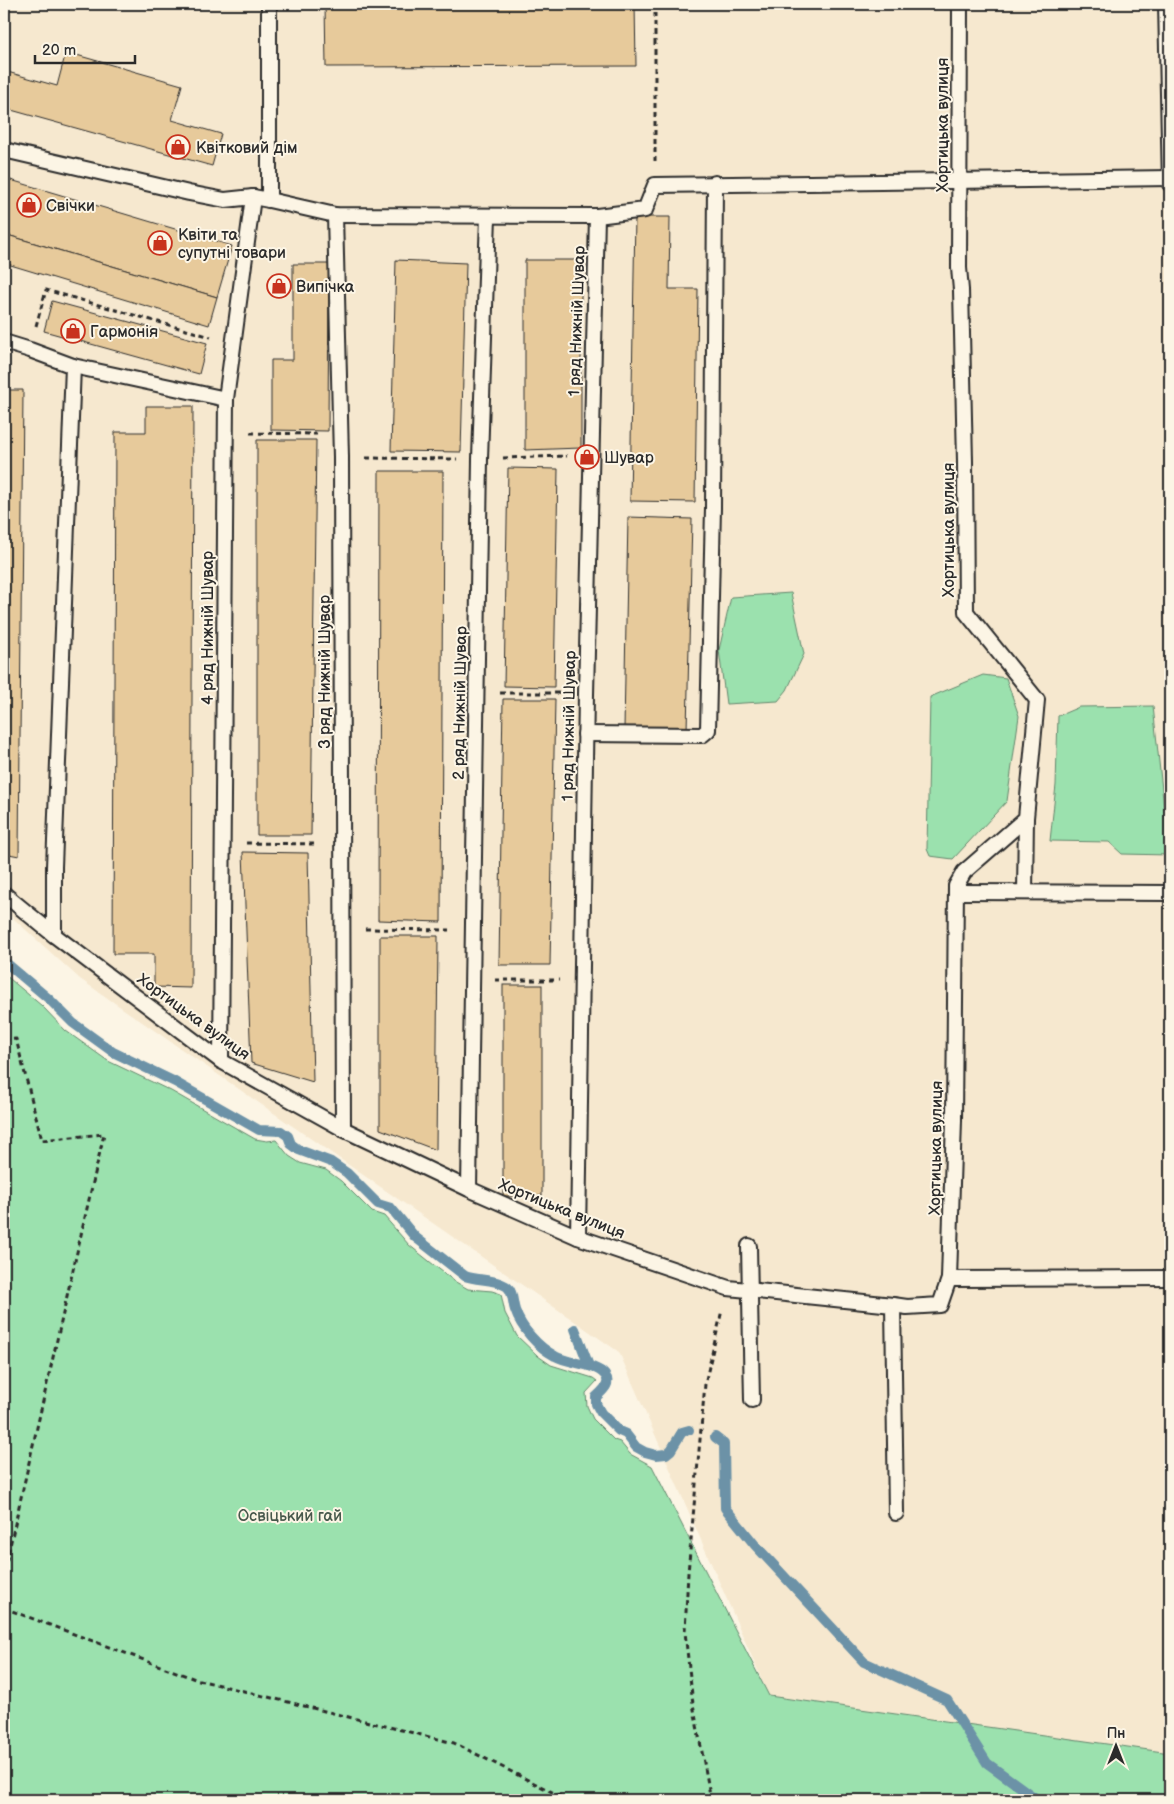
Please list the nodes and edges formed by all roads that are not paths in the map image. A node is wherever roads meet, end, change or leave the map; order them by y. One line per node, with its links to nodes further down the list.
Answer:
1 (269, 4): 10 (lane)
2 (960, 4): 6 (lane, Хортицька вулиця)
3 (1166, 4): 5 (lane)
4 (4, 150): 9 (lane)
5 (1170, 178): 6 (lane); 8 (lane)
6 (960, 182): 7 (lane); 18 (lane, Хортицька вулиця)
7 (715, 183): 13 (lane); 17 (lane)
8 (1170, 184)
9 (253, 197): 10 (lane); 16 (lane, 4 ряд Нижній Шувар)
10 (268, 200): 11 (lane)
11 (335, 215): 12 (lane); 25 (lane, 3 ряд Нижній Шувар)
12 (488, 216): 13 (lane); 26 (lane, 2 ряд Нижній Шувар)
13 (597, 216): 17 (lane, 1 ряд Нижній Шувар)
14 (4, 342): 15 (lane)
15 (73, 366): 16 (lane); 23 (lane)
16 (226, 399): 24 (lane, 4 ряд Нижній Шувар)
17 (586, 734): 27 (lane, 1 ряд Нижній Шувар)
18 (1026, 818): 19 (lane, Хортицька вулиця); 20 (lane)
19 (956, 892): 20 (lane); 30 (lane, Хортицька вулиця)
20 (1025, 892): 21 (lane)
21 (1170, 893)
22 (4, 894): 23 (lane, Хортицька вулиця)
23 (54, 935): 24 (lane, Хортицька вулиця)
24 (221, 1061): 25 (lane, Хортицька вулиця)
25 (342, 1129): 26 (lane, Хортицька вулиця)
26 (468, 1190): 27 (lane, Хортицька вулиця)
27 (578, 1237): 31 (lane, Хортицька вулиця)
28 (749, 1246): 31 (lane)
29 (1170, 1278): 30 (lane)
30 (949, 1279): 32 (lane, Хортицька вулиця)
31 (749, 1290): 32 (lane, Хортицька вулиця); 33 (lane)
32 (893, 1306): 34 (lane)
33 (752, 1400)
34 (896, 1514)

